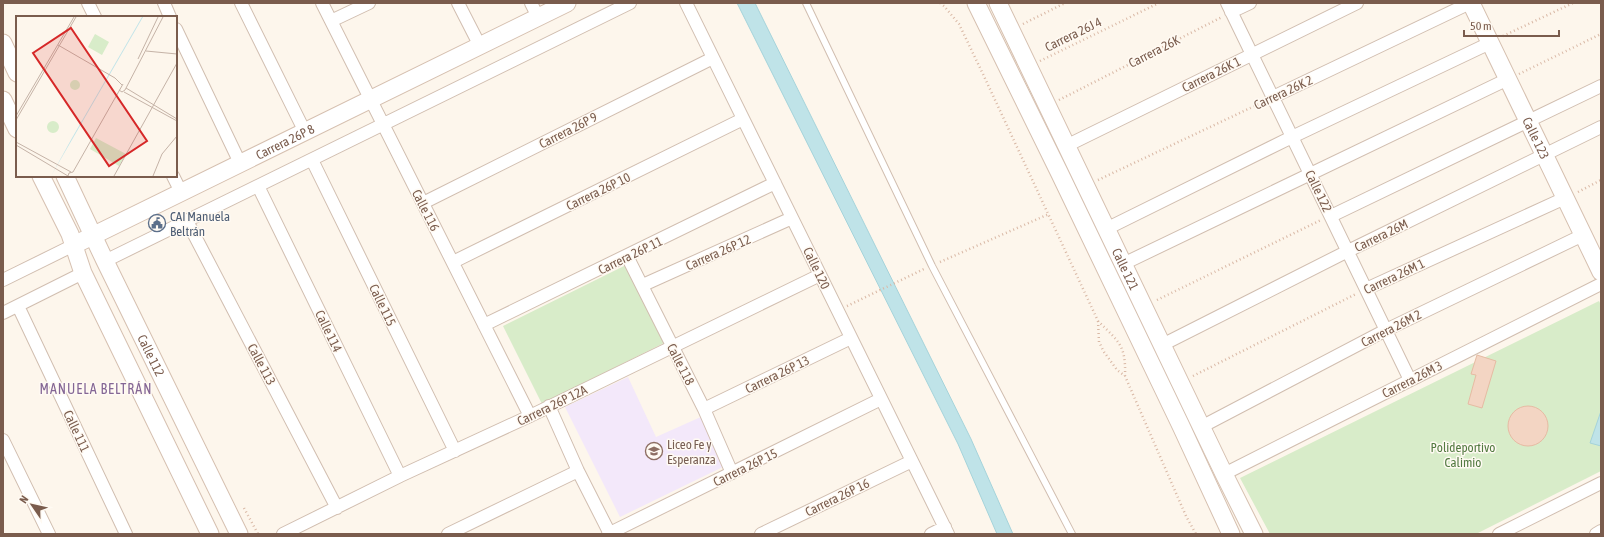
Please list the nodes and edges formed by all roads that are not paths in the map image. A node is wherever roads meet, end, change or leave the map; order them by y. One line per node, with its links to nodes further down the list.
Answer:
1 (88, 3): 18 (street)
2 (164, 3): 19 (street)
3 (241, 3): 38 (street)
4 (322, 3): 20 (street, Calle 116)
5 (369, 3): 20 (street)
6 (458, 3): 24 (street)
7 (567, 3): 17 (street, Carrera 26P 8)
8 (630, 3): 35 (street)
9 (686, 3): 26 (street, Calle 120)
10 (806, 3): 105 (lane)
11 (976, 3): 106 (street, Calle 121)
12 (998, 3): 40 (street, Calle 121)
13 (1250, 3): 16 (street)
14 (1356, 3): 25 (street, Carrera 26K 1)
15 (1470, 3): 23 (street, Calle 123); 30 (street, Carrera 26K 2)
16 (1229, 8): 25 (street, Calle 122)
17 (535, 10): 24 (street, Carrera 26P 8)
18 (94, 16)
19 (170, 16)
20 (331, 21): 31 (street, Calle 116)
21 (177, 30): 43 (street)
22 (3, 43): 27 (street)
23 (1490, 43): 28 (street, Calle 123); 39 (street)
24 (480, 46): 31 (street, Carrera 26P 8)
25 (1252, 54): 30 (street, Calle 122); 40 (street, Carrera 26K 1)
26 (713, 58): 33 (street, Calle 120); 52 (street, Carrera 26P 9)
27 (16, 71)
28 (1508, 79): 34 (street, Calle 123); 44 (street)
29 (1601, 86): 34 (street)
30 (1273, 97): 39 (street, Calle 122)
31 (371, 99): 35 (street, Calle 116); 38 (street, Carrera 26P 8)
32 (3, 100): 36 (street)
33 (743, 119): 48 (street, Calle 120); 63 (street, Carrera 26P 10)
34 (1528, 121): 41 (street, Calle 123); 53 (street)
35 (383, 124): 42 (street); 52 (street, Calle 116)
36 (16, 127)
37 (1601, 127): 41 (street, Carrera 26M)
38 (305, 132): 43 (street, Carrera 26P 8)
39 (1292, 137): 44 (street, Calle 122); 56 (street)
40 (1066, 146): 56 (street, Calle 121)
41 (1544, 155): 51 (street, Calle 123); 60 (street, Carrera 26M)
42 (312, 160): 49 (street); 86 (street, Calle 115)
43 (240, 163): 50 (street, Carrera 26P 8)
44 (1310, 174): 53 (street, Calle 122); 64 (street)
45 (42, 177): 59 (street, Calle 112)
46 (66, 177): 57 (street, Calle 112)
47 (174, 177): 50 (street)
48 (775, 183): 54 (street, Calle 120); 61 (street, Carrera 26P 11)
49 (258, 186): 55 (street); 91 (street, Calle 114)
50 (181, 192): 57 (street, Carrera 26P 8)
51 (1565, 198): 58 (street, Calle 123); 71 (street, Carrera 26M 1)
52 (423, 203): 63 (street, Calle 116)
53 (1331, 216): 60 (street, Calle 122)
54 (792, 218): 67 (street, Calle 120); 70 (street, Carrera 26P 12)
55 (187, 221): 62 (street); 93 (street, Calle 113)
56 (1106, 229): 64 (street, Calle 121)
57 (93, 235): 59 (street, Carrera 26P 8); 62 (street, Calle 112)
58 (1583, 235): 65 (street, Calle 123); 75 (street, Carrera 26M 2)
59 (74, 245): 66 (street, Calle 112); 68 (street, Carrera 26P 8)
60 (1348, 251): 71 (street, Calle 122); 77 (street, Carrera 26M)
61 (628, 256): 70 (street, Calle 118); 74 (street, Carrera 26P 11)
62 (105, 261): 99 (street, Calle 112)
63 (453, 262): 74 (street, Calle 116)
64 (1124, 264): 77 (street, Calle 121)
65 (1601, 272)
66 (84, 273): 72 (street); 98 (street, Calle 112)
67 (820, 275): 76 (street, Calle 120); 78 (street, Carrera 26P 12A)
68 (3, 280)
69 (1601, 284): 79 (street, Carrera 26M 3)
70 (643, 285): 78 (street, Calle 118)
71 (1366, 289): 75 (street, Calle 122)
72 (18, 306): 73 (street); 97 (street, Calle 111)
73 (3, 313)
74 (484, 325): 83 (street, Calle 116)
75 (1386, 330): 79 (street, Calle 122); 84 (street, Carrera 26M 2)
76 (851, 338): 80 (street, Calle 120); 82 (street, Carrera 26P 13)
77 (1162, 345): 84 (street, Calle 121)
78 (672, 346): 81 (street, Carrera 26P 12A); 82 (street, Calle 118)
79 (1410, 380): 90 (street, Carrera 26M 3)
80 (881, 399): 87 (street, Calle 120); 89 (street, Carrera 26P 15)
81 (549, 406): 83 (street, Carrera 26P 12A); 88 (street)
82 (704, 409): 89 (street, Calle 118)
83 (530, 416): 86 (street, Carrera 26P 12A)
84 (1201, 427): 90 (street, Calle 121)
85 (3, 440): 96 (street)
86 (455, 451): 91 (street, Carrera 26P 12A)
87 (912, 461): 94 (street, Calle 120); 103 (street, Carrera 26P 16)
88 (578, 470): 101 (street); 102 (street)
89 (732, 473): 102 (street, Carrera 26P 15)
90 (1224, 474): 107 (street, Calle 121)
91 (400, 476): 93 (street, Carrera 26P 12A)
92 (1601, 483): 108 (street)
93 (337, 508): 100 (street, Carrera 26P 12A)
94 (946, 531): 104 (street)
95 (1601, 531): 109 (street)
96 (49, 534)
97 (126, 534)
98 (210, 534)
99 (239, 534)
100 (283, 534)
101 (448, 534)
102 (609, 534)
103 (761, 534)
104 (931, 534)
105 (1072, 534)
106 (1231, 534)
107 (1254, 534)
108 (1499, 534)
109 (1596, 534)

